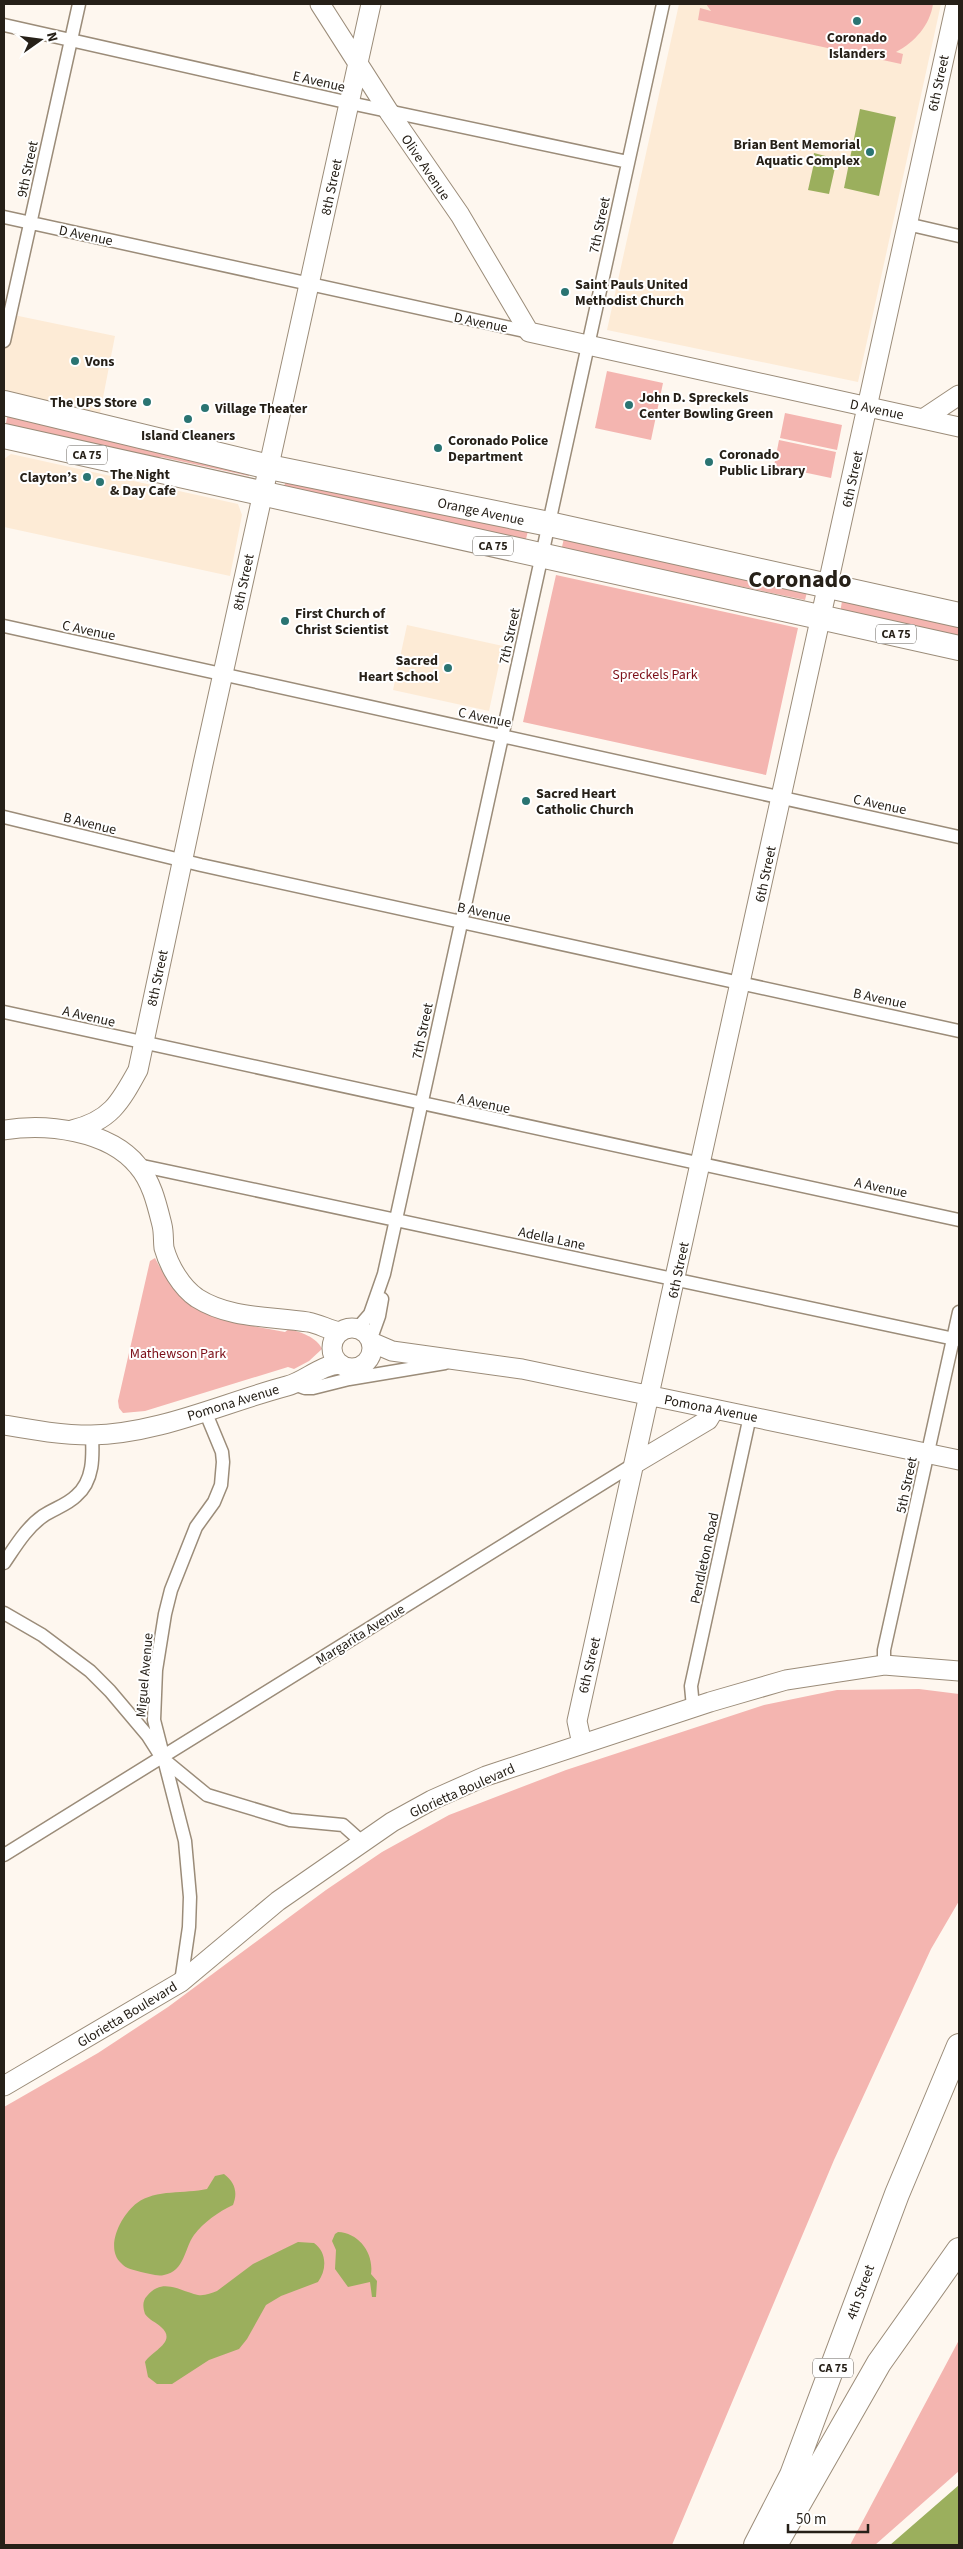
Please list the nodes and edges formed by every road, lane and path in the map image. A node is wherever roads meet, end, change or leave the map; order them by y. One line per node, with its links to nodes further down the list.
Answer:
1 (79, 4): 7 (street, 9th Street)
2 (320, 4): 9 (street, Olive Avenue)
3 (371, 4): 9 (street, 8th Street)
4 (663, 4): 12 (street, 7th Street)
5 (956, 4): 8 (street, 6th Street)
6 (4, 25): 7 (street, E Avenue)
7 (71, 40): 10 (street, E Avenue); 14 (street, 9th Street)
8 (953, 43): 15 (street, 6th Street)
9 (358, 64): 10 (street, 8th Street); 11 (street, Olive Avenue)
10 (350, 104): 11 (street, E Avenue); 17 (street, 8th Street)
11 (389, 112): 12 (street, E Avenue); 18 (street, Olive Avenue)
12 (628, 162): 20 (street, 7th Street)
13 (4, 217): 14 (street, D Avenue)
14 (30, 223): 17 (street, D Avenue); 19 (street, 9th Street)
15 (908, 224): 16 (street); 23 (street, 6th Street)
16 (959, 236)
17 (310, 284): 18 (street, D Avenue); 27 (street, 8th Street)
18 (529, 332): 20 (street, D Avenue)
19 (4, 341)
20 (588, 345): 23 (street, D Avenue); 29 (street, 7th Street)
21 (959, 395): 24 (street)
22 (4, 404): 27 (highway, Orange Avenue / CA 75)
23 (867, 407): 24 (street, D Avenue); 31 (street, 6th Street)
24 (923, 419): 25 (street, D Avenue)
25 (959, 427)
26 (4, 436): 28 (highway, CA 75)
27 (269, 467): 28 (street, 8th Street); 29 (highway, Orange Avenue / CA 75)
28 (263, 493): 30 (highway, CA 75); 36 (street, 8th Street)
29 (549, 524): 30 (street, 7th Street); 31 (highway, Orange Avenue / CA 75)
30 (542, 557): 33 (highway, CA 75); 37 (street, 7th Street)
31 (828, 586): 32 (highway, Orange Avenue / CA 75); 33 (street, 6th Street)
32 (959, 615)
33 (821, 618): 35 (highway, CA 75); 38 (street, 6th Street)
34 (4, 626): 36 (street, C Avenue)
35 (959, 648)
36 (224, 675): 37 (street, C Avenue); 41 (street, 8th Street)
37 (502, 736): 38 (street, C Avenue); 42 (street, 7th Street)
38 (782, 798): 40 (street, C Avenue); 43 (street, 6th Street)
39 (4, 817): 41 (street, B Avenue)
40 (959, 837)
41 (182, 860): 42 (street, B Avenue); 46 (street, 8th Street)
42 (461, 923): 43 (street, B Avenue); 47 (street, 7th Street)
43 (741, 983): 45 (street, B Avenue); 50 (street, 6th Street)
44 (4, 1012): 46 (street, A Avenue)
45 (959, 1031)
46 (142, 1044): 47 (street, A Avenue); 49 (street, 8th Street)
47 (422, 1105): 50 (street, A Avenue); 52 (street, 7th Street)
48 (4, 1130): 49 (street)
49 (72, 1130): 51 (street, Pomona Avenue)
50 (701, 1163): 53 (street, A Avenue); 55 (street, 6th Street)
51 (138, 1165): 52 (street, Adella Lane); 58 (street, Pomona Avenue)
52 (396, 1220): 54 (street, 7th Street); 55 (street, Adella Lane)
53 (959, 1220)
54 (384, 1274): 58 (street, 7th Street); 58 (street, 7th Street)
55 (676, 1281): 57 (street, Adella Lane); 63 (street, 6th Street)
56 (959, 1312): 57 (street, 5th Street)
57 (956, 1339): 69 (street, 5th Street)
58 (349, 1344): 59 (street, Pomona Avenue); 60 (street); 60 (street); 61 (street); 62 (street)
59 (462, 1360): 60 (street); 61 (street, Pomona Avenue); 63 (street, Pomona Avenue)
60 (367, 1361)
61 (294, 1384): 62 (street, Pomona Avenue)
62 (260, 1393): 65 (street, Pomona Avenue)
63 (650, 1396): 64 (street, Pomona Avenue); 71 (street, 6th Street)
64 (714, 1410): 66 (street, Pomona Avenue); 71 (street, Margarita Avenue)
65 (205, 1411): 68 (street, Pomona Avenue); 78 (street, Miguel Avenue)
66 (750, 1416): 69 (street, Pomona Avenue); 76 (street, Pendleton Road)
67 (4, 1425): 68 (street, Pomona Avenue)
68 (92, 1435): 72 (street)
69 (928, 1454): 70 (street, Pomona Avenue); 74 (street, 5th Street)
70 (959, 1460)
71 (634, 1464): 77 (street, 6th Street); 78 (street, Margarita Avenue)
72 (4, 1563)
73 (4, 1613): 78 (street)
74 (884, 1665): 75 (street, Glorietta Boulevard); 76 (street, Glorietta Boulevard)
75 (959, 1670)
76 (693, 1708): 77 (street, Glorietta Boulevard)
77 (582, 1744): 79 (street, Glorietta Boulevard)
78 (162, 1758): 79 (street); 80 (street, Margarita Avenue); 81 (street, Miguel Avenue)
79 (362, 1842): 81 (street, Glorietta Boulevard)
80 (4, 1855)
81 (181, 1982): 83 (street, Glorietta Boulevard)
82 (959, 2046): 85 (highway, 4th Street / CA 75)
83 (4, 2086)
84 (959, 2250): 85 (highway, 4th Street / CA 75)
85 (767, 2543)

